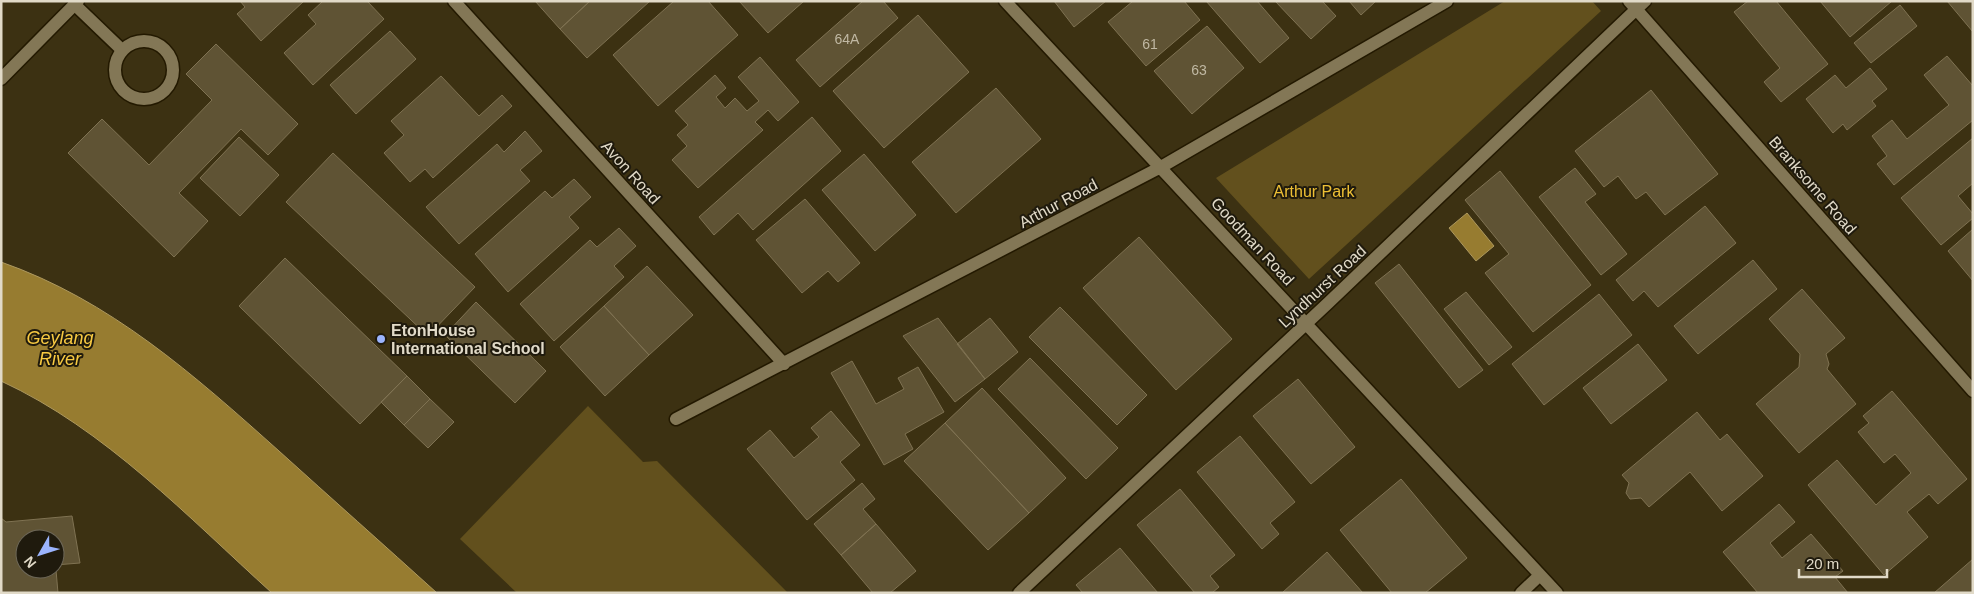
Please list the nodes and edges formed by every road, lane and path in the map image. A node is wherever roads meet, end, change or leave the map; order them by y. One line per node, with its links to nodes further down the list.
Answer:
1 (454, 1): 10 (street, Avon Road)
2 (1005, 1): 8 (street, Goodman Road)
3 (1447, 1): 8 (street, Arthur Road)
4 (76, 3): 6 (street); 7 (street)
5 (1637, 4): 9 (street, Lyndhurst Road); 11 (street, Branksome Road)
6 (122, 50): 6 (street)
7 (1, 79)
8 (1161, 167): 9 (street, Goodman Road); 10 (street, Arthur Road)
9 (1307, 324): 13 (street, Goodman Road); 14 (street, Lyndhurst Road)
10 (784, 364): 12 (street, Arthur Road)
11 (1973, 391)
12 (676, 419)
13 (1540, 575): 15 (street); 16 (street, Goodman Road)
14 (1019, 593)
15 (1521, 593)
16 (1557, 593)

